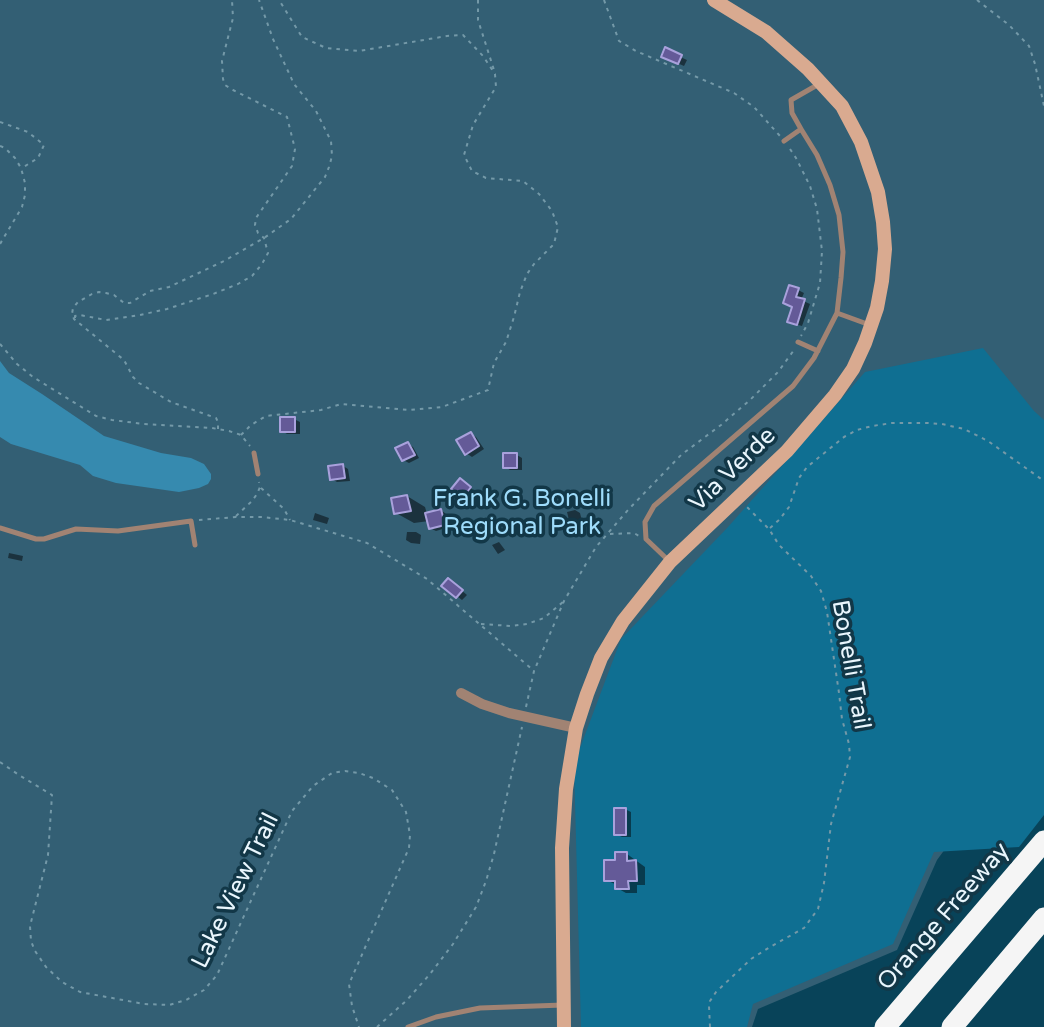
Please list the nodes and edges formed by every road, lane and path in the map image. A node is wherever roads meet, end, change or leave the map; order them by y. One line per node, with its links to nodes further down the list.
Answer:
1 (232, 0): 16 (path)
2 (259, 0): 16 (path)
3 (279, 0): 8 (path)
4 (478, 0): 8 (path)
5 (604, 0): 13 (path)
6 (714, 0): 9 (main road, Via Verde)
7 (977, 0): 10 (path)
8 (495, 74): 25 (path)
9 (821, 83): 12 (lane); 20 (main road, Via Verde)
10 (1044, 106)
11 (0, 122): 15 (path)
12 (801, 129): 13 (lane); 18 (lane)
13 (784, 141): 21 (path)
14 (0, 146): 15 (path)
15 (21, 169): 17 (path)
16 (264, 238): 19 (path); 19 (path)
17 (0, 244)
18 (837, 313): 20 (lane); 23 (lane)
19 (74, 319): 24 (path)
20 (872, 326): 30 (main road, Via Verde)
21 (798, 342): 23 (lane); 36 (path)
22 (0, 344): 24 (path)
23 (818, 351): 37 (lane)
24 (218, 429): 25 (path)
25 (241, 435): 26 (path)
26 (254, 453): 27 (lane)
27 (258, 474): 29 (path)
28 (1044, 481): 35 (path)
29 (260, 487): 31 (path); 32 (path)
30 (737, 497): 35 (path, Bonelli Trail); 39 (main road, Via Verde)
31 (236, 517): 32 (path); 33 (path)
32 (290, 520): 41 (path)
33 (191, 521): 34 (lane); 38 (lane)
34 (0, 528)
35 (769, 529): 55 (path, Bonelli Trail)
36 (608, 535): 37 (path); 40 (path)
37 (646, 539): 39 (lane)
38 (195, 545)
39 (670, 562): 46 (main road, Via Verde)
40 (564, 601): 41 (path); 42 (path)
41 (479, 624): 42 (path)
42 (534, 671): 44 (path)
43 (461, 693): 46 (street)
44 (526, 710)
45 (523, 723): 52 (path)
46 (576, 728): 50 (main road, Via Verde)
47 (0, 762): 51 (path, Lake View Trail)
48 (1044, 841): 56 (highway, Orange Freeway)
49 (1044, 918): 57 (highway)
50 (564, 1005): 53 (lane); 54 (main road, Via Verde)
51 (359, 1027)
52 (377, 1027)
53 (408, 1027)
54 (564, 1027)
55 (710, 1027)
56 (885, 1027)
57 (951, 1027)

